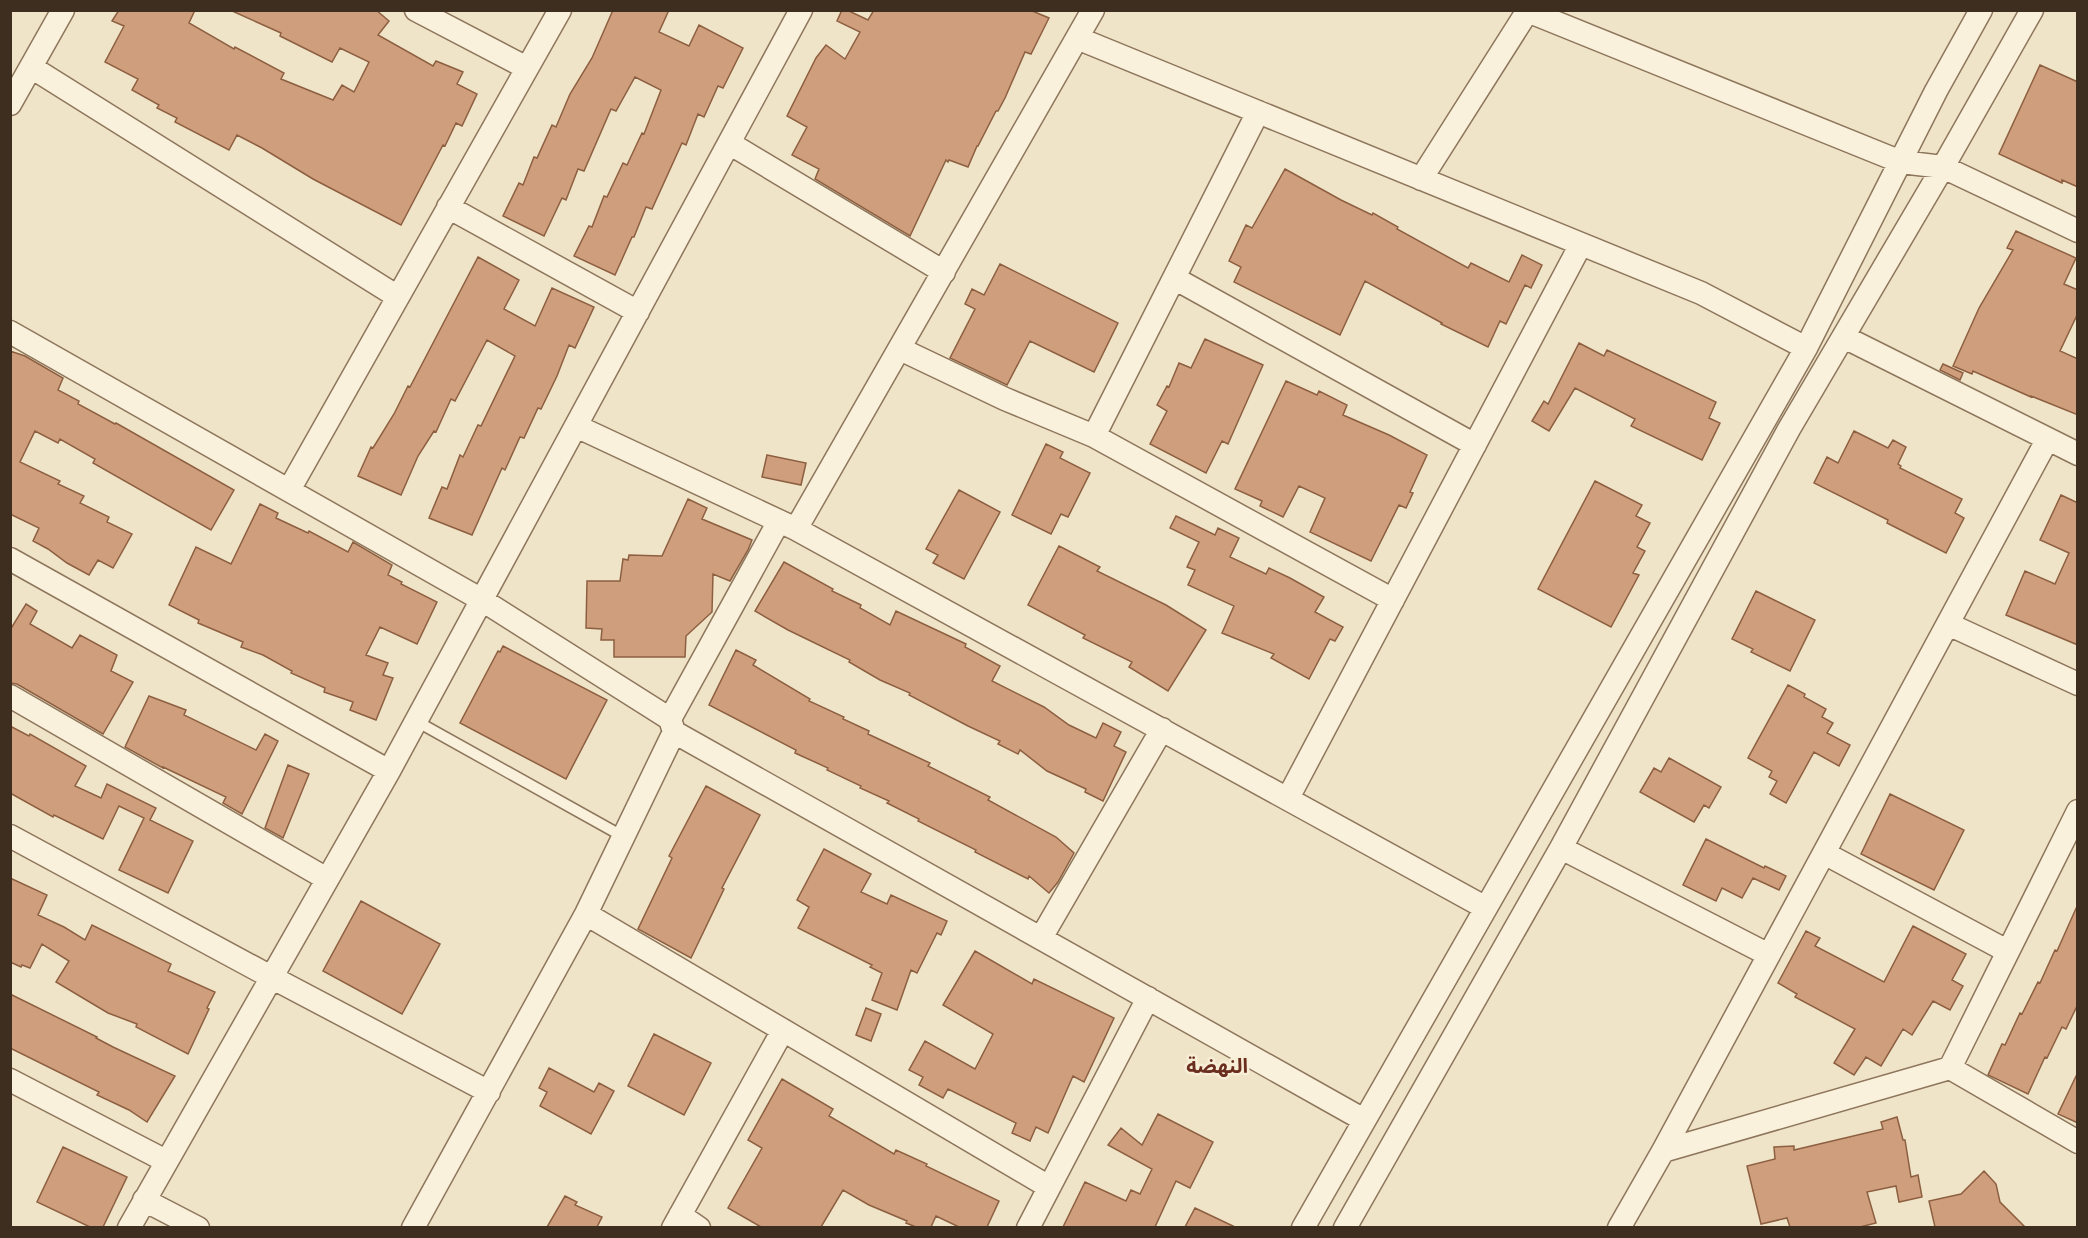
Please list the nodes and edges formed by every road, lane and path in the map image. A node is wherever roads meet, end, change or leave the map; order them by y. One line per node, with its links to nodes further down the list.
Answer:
1 (416, 10): 11 (street)
2 (560, 10): 11 (street)
3 (801, 10): 14 (street)
4 (1093, 10): 9 (street)
5 (2032, 10): 16 (street)
6 (63, 11): 10 (street)
7 (1526, 11): 15 (street); 17 (street)
8 (1977, 12): 15 (street)
9 (1077, 38): 13 (street); 21 (street)
10 (32, 67): 12 (street); 23 (street)
11 (527, 69): 18 (street)
12 (10, 104)
13 (1258, 112): 17 (street); 22 (street)
14 (729, 143): 21 (street); 24 (street)
15 (1900, 162): 16 (street); 27 (street)
16 (1943, 167): 19 (street); 26 (street)
17 (1421, 179): 20 (street)
18 (448, 207): 23 (street); 24 (street)
19 (2078, 231)
20 (1581, 244): 27 (street); 32 (street)
21 (944, 272): 28 (street)
22 (1174, 278): 30 (street); 32 (street)
23 (398, 297): 34 (street)
24 (638, 312): 29 (street)
25 (10, 332): 34 (street)
26 (1844, 337): 31 (street); 50 (street)
27 (1806, 348): 53 (street)
28 (900, 349): 30 (street); 35 (street)
29 (576, 426): 35 (street); 37 (street)
30 (1094, 436): 38 (street)
31 (2047, 440): 33 (street); 39 (street)
32 (1475, 445): 38 (street)
33 (2078, 454)
34 (289, 490): 37 (street)
35 (788, 525): 43 (street); 44 (street)
36 (12, 564): 45 (street)
37 (482, 600): 42 (street); 43 (street)
38 (1393, 600): 46 (street)
39 (1948, 624): 40 (street); 51 (street)
40 (2078, 684)
41 (10, 696): 52 (street)
42 (416, 721): 45 (street); 49 (lane)
43 (672, 726): 49 (street); 55 (street)
44 (1162, 729): 46 (street); 55 (street)
45 (389, 771): 52 (street)
46 (1288, 798): 53 (street)
47 (2078, 811): 56 (street)
48 (10, 836): 58 (street)
49 (624, 837): 54 (street)
50 (1561, 848): 57 (street); 77 (street)
51 (1824, 853): 56 (street); 57 (street)
52 (327, 879): 58 (street)
53 (1486, 908): 64 (street)
54 (586, 914): 60 (street); 63 (street)
55 (1041, 938): 59 (street)
56 (2007, 951): 61 (street)
57 (1769, 955): 66 (street)
58 (271, 977): 63 (street); 67 (street)
59 (1148, 998): 64 (street); 68 (street)
60 (783, 1030): 68 (street); 70 (street)
61 (1950, 1068): 65 (street); 66 (street)
62 (10, 1080): 67 (street)
63 (489, 1092): 73 (street)
64 (1364, 1120): 76 (street)
65 (2078, 1142)
66 (1663, 1150): 78 (street)
67 (166, 1161): 69 (street)
68 (1049, 1187): 75 (street)
69 (144, 1200): 71 (street); 72 (street)
70 (677, 1221): 74 (street)
71 (129, 1227)
72 (198, 1227)
73 (413, 1227)
74 (699, 1227)
75 (1028, 1227)
76 (1303, 1227)
77 (1345, 1227)
78 (1619, 1227)

